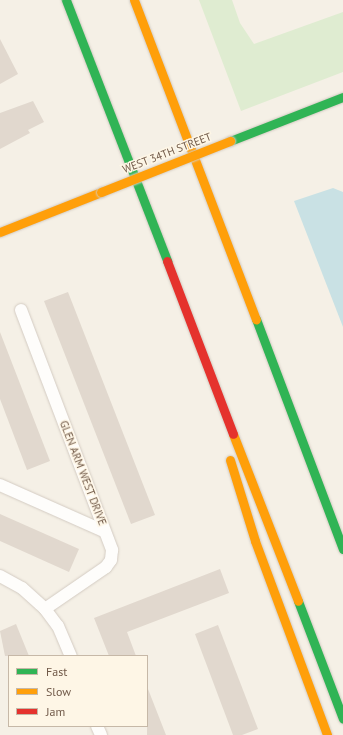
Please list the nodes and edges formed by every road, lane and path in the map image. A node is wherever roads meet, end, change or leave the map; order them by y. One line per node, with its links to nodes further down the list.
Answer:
1 (66, 0): 5 (main road)
2 (134, 0): 11 (main road)
3 (343, 97): 4 (main road, WEST 34TH STREET, bridge)
4 (0, 232)
5 (175, 287): 7 (main road); 15 (main road)
6 (21, 310): 10 (street, GLEN ARM WEST DRIVE)
7 (220, 429)
8 (227, 451): 16 (main road)
9 (0, 484): 10 (street)
10 (104, 531): 13 (street, GLEN ARM WEST DRIVE)
11 (343, 549)
12 (0, 576): 13 (street)
13 (45, 609): 14 (street)
14 (71, 655)
15 (343, 719)
16 (327, 735)

